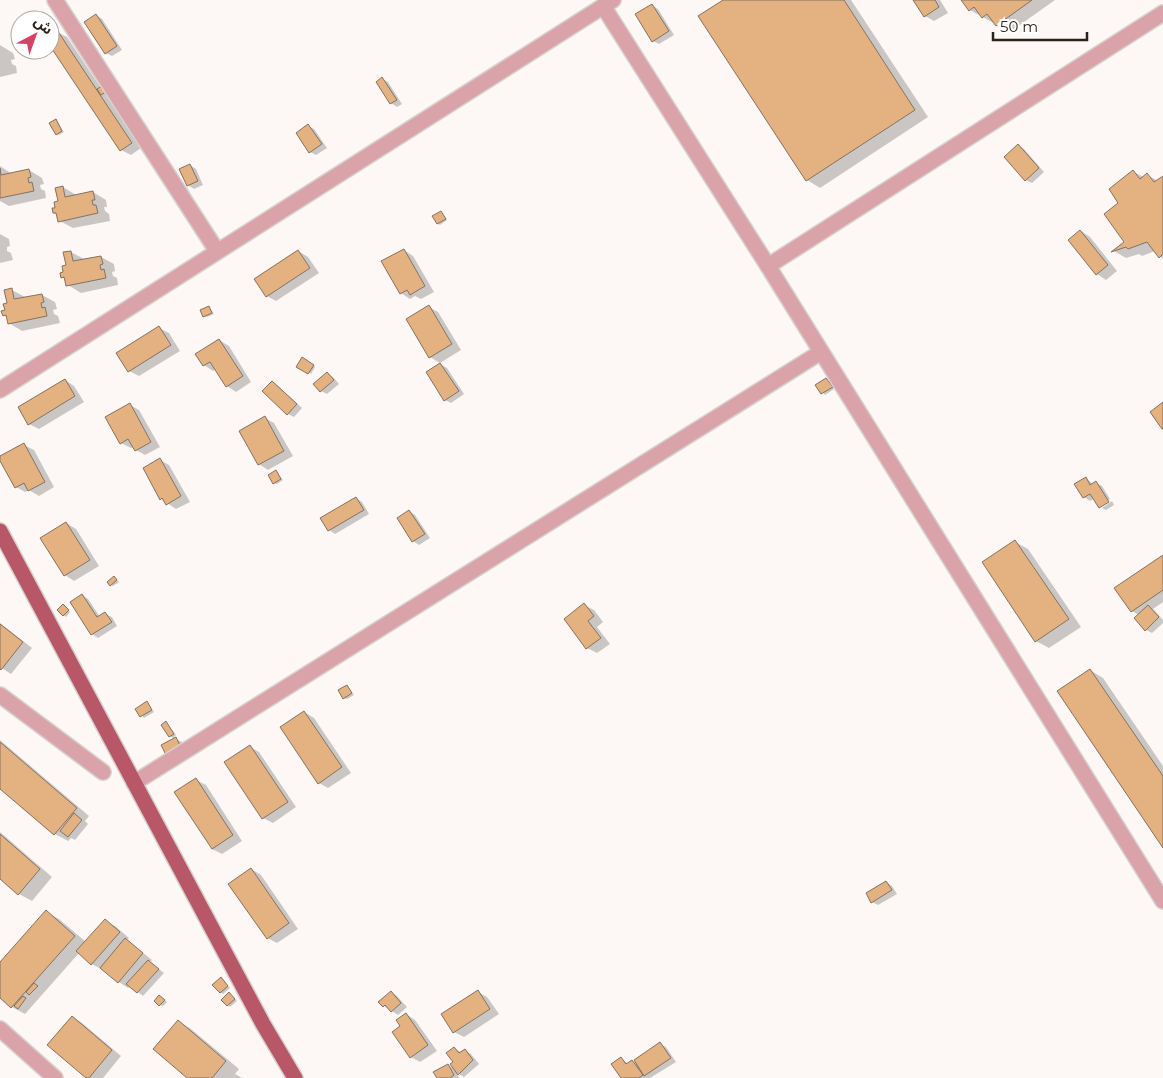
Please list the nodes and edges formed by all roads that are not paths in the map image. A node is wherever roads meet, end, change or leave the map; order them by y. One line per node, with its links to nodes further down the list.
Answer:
1 (55, 0): 4 (lane)
2 (608, 3): 4 (lane); 5 (lane)
3 (1163, 12): 5 (lane)
4 (217, 252): 7 (lane)
5 (768, 266): 6 (lane)
6 (821, 352): 11 (lane); 12 (lane)
7 (0, 390)
8 (0, 531): 11 (main road)
9 (0, 695): 10 (lane)
10 (103, 772)
11 (134, 783): 15 (main road)
12 (1163, 901)
13 (0, 1030): 14 (lane)
14 (55, 1078)
15 (295, 1078)

